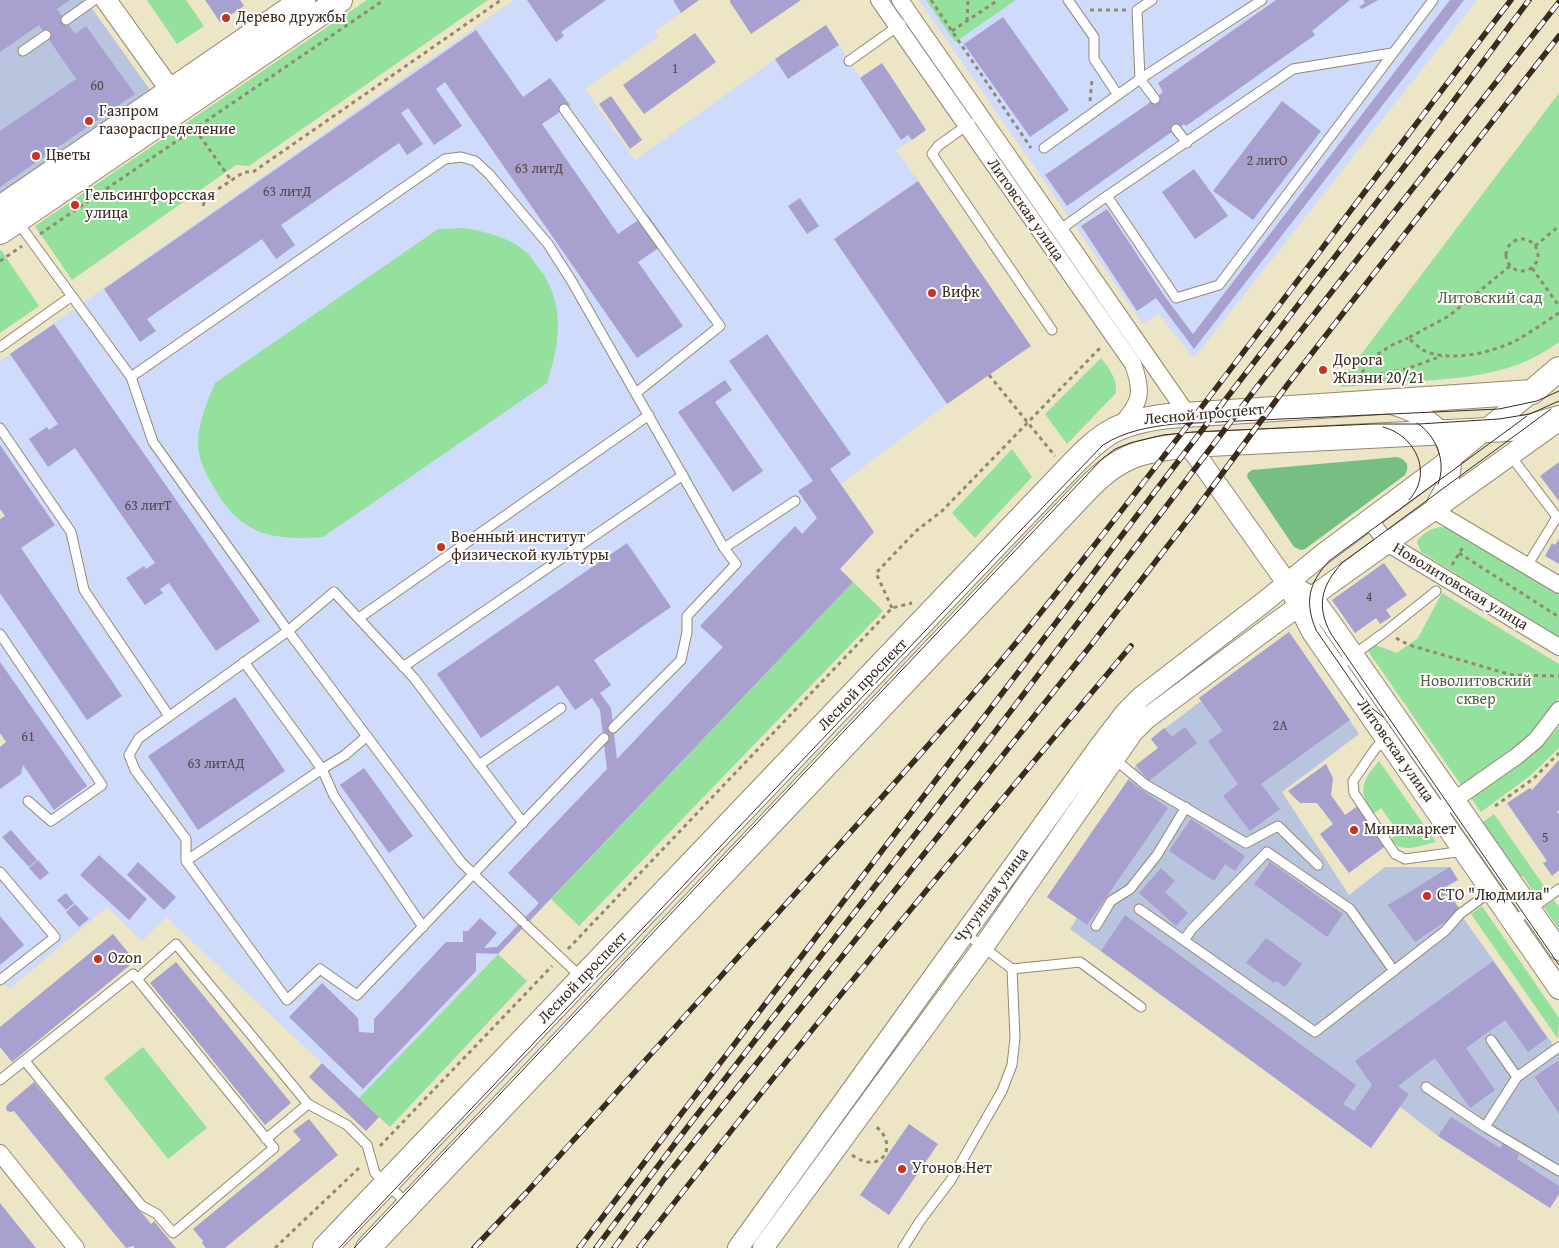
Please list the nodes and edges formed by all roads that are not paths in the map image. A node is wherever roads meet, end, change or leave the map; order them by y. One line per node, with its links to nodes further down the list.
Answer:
1 (94, 0): 12 (lane)
2 (106, 0): 21 (street)
3 (303, 0): 21 (main road)
4 (340, 0): 21 (main road)
5 (879, 0): 13 (street, Литовская улица)
6 (900, 0): 11 (street, Литовская улица)
7 (1068, 0): 19 (lane)
8 (1152, 0): 18 (lane)
9 (1262, 0): 18 (lane)
10 (1433, 0): 16 (lane)
11 (911, 16): 13 (lane); 23 (street, Литовская улица)
12 (66, 20)
13 (897, 26): 17 (lane); 24 (street, Литовская улица)
14 (46, 34): 15 (lane)
15 (24, 51)
16 (1392, 53): 26 (lane); 28 (lane)
17 (849, 61)
18 (1140, 79): 19 (lane); 20 (lane)
19 (1118, 95): 27 (lane)
20 (1155, 99)
21 (182, 107): 29 (main road)
22 (564, 109): 36 (lane)
23 (980, 116): 24 (lane); 30 (street, Литовская улица)
24 (966, 125): 30 (street, Литовская улица); 32 (lane)
25 (1176, 129): 26 (lane)
26 (1186, 143): 28 (lane)
27 (1044, 148)
28 (1106, 196): 30 (lane)
29 (8, 215): 31 (lane)
30 (1052, 235): 40 (street, Литовская улица); 42 (street, Литовская улица)
31 (72, 296): 33 (lane); 35 (lane)
32 (1052, 330)
33 (0, 347)
34 (1559, 369): 37 (main road)
35 (132, 377): 36 (lane); 62 (lane)
36 (636, 392): 39 (lane)
37 (1532, 392): 38 (main road, Лесной проспект); 44 (street)
38 (1386, 403): 40 (main road, Лесной проспект); 45 (street)
39 (649, 415): 49 (lane); 61 (lane)
40 (1188, 415): 42 (main road, Лесной проспект)
41 (1559, 420): 44 (main road, Лесной проспект); 47 (street, Лесной проспект)
42 (1120, 426): 80 (main road, Лесной проспект)
43 (0, 428): 71 (lane)
44 (1485, 431): 45 (main road, Лесной проспект); 48 (street)
45 (1442, 433): 46 (main road, Лесной проспект); 48 (street)
46 (1189, 445): 57 (street, Литовская улица); 85 (main road, Лесной проспект)
47 (1510, 454): 51 (street, Лесной проспект); 52 (lane)
48 (1451, 458): 51 (street); 53 (street)
49 (682, 475): 55 (lane); 67 (lane)
50 (795, 501): 55 (lane)
51 (1433, 510): 54 (street, Лесной проспект); 56 (street)
52 (1558, 517): 56 (lane)
53 (1369, 519): 54 (street, Новолитовская улица); 57 (street)
54 (1387, 543): 60 (street, Лесной проспект); 64 (street, Новолитовская улица)
55 (724, 548): 73 (lane)
56 (1528, 566): 58 (street)
57 (1288, 583): 60 (street, Литовская улица); 77 (street, Чугунная улица)
58 (1559, 585)
59 (1436, 591): 65 (lane)
60 (1306, 602): 65 (street, Литовская улица); 68 (street, Литовская улица); 77 (street, Чугунная улица)
61 (359, 618): 62 (lane); 67 (lane)
62 (288, 631): 66 (lane); 74 (lane)
63 (0, 634): 82 (lane)
64 (1559, 647)
65 (1353, 655): 68 (lane); 72 (street, Литовская улица)
66 (244, 662): 71 (lane); 79 (lane)
67 (404, 667): 78 (lane)
68 (1337, 667): 76 (street, Литовская улица)
69 (561, 708): 78 (lane)
70 (1559, 710): 81 (street)
71 (169, 716): 88 (lane)
72 (1402, 726): 76 (lane); 81 (street, Литовская улица)
73 (613, 728)
74 (367, 736): 79 (lane); 91 (lane)
75 (604, 738): 86 (lane)
76 (1385, 738): 84 (street, Литовская улица); 87 (lane)
77 (1107, 753): 83 (lane); 99 (street, Чугунная улица); 101 (street, Чугунная улица)
78 (479, 765): 86 (lane)
79 (322, 769): 88 (lane); 98 (lane)
80 (757, 796): 85 (main road); 105 (main road, Лесной проспект)
81 (1454, 800): 84 (street); 95 (street, Литовская улица)
82 (28, 801)
83 (1186, 807): 89 (lane); 97 (lane)
84 (1438, 812): 87 (street, Литовская улица)
85 (778, 816): 122 (main road, Лесной проспект)
86 (523, 823): 91 (lane)
87 (1464, 850): 93 (street, Литовская улица)
88 (186, 861): 98 (lane)
89 (1318, 865)
90 (0, 872): 107 (lane)
91 (473, 875): 98 (lane); 105 (lane)
92 (1559, 889): 95 (lane)
93 (1492, 890): 96 (street, Литовская улица); 104 (lane)
94 (1139, 909): 100 (lane)
95 (1531, 909): 96 (lane); 102 (street, Литовская улица)
96 (1513, 922): 108 (street, Литовская улица)
97 (1096, 926)
98 (423, 927)
99 (965, 933): 101 (lane); 126 (street, Чугунная улица)
100 (1184, 940): 104 (lane); 104 (lane)
101 (984, 946): 103 (lane); 127 (street, Чугунная улица)
102 (1559, 950)
103 (1012, 969): 109 (lane); 128 (lane)
104 (1394, 971)
105 (582, 978): 121 (main road, Лесной проспект)
106 (137, 979): 112 (lane); 116 (lane); 118 (lane)
107 (0, 980)
108 (1559, 989)
109 (1141, 1007)
110 (1491, 1040): 113 (lane)
111 (1559, 1047): 113 (lane)
112 (25, 1061): 114 (lane); 118 (lane)
113 (1517, 1077): 117 (lane)
114 (0, 1080)
115 (1426, 1087): 117 (lane)
116 (308, 1104): 118 (lane); 121 (lane)
117 (1484, 1127): 120 (lane)
118 (266, 1139)
119 (2, 1160): 123 (street)
120 (1559, 1172)
121 (387, 1184): 122 (lane); 124 (main road, Лесной проспект)
122 (409, 1205): 125 (main road, Лесной проспект)
123 (76, 1248)
124 (325, 1248)
125 (368, 1248)
126 (738, 1248)
127 (763, 1248)
128 (903, 1248)

